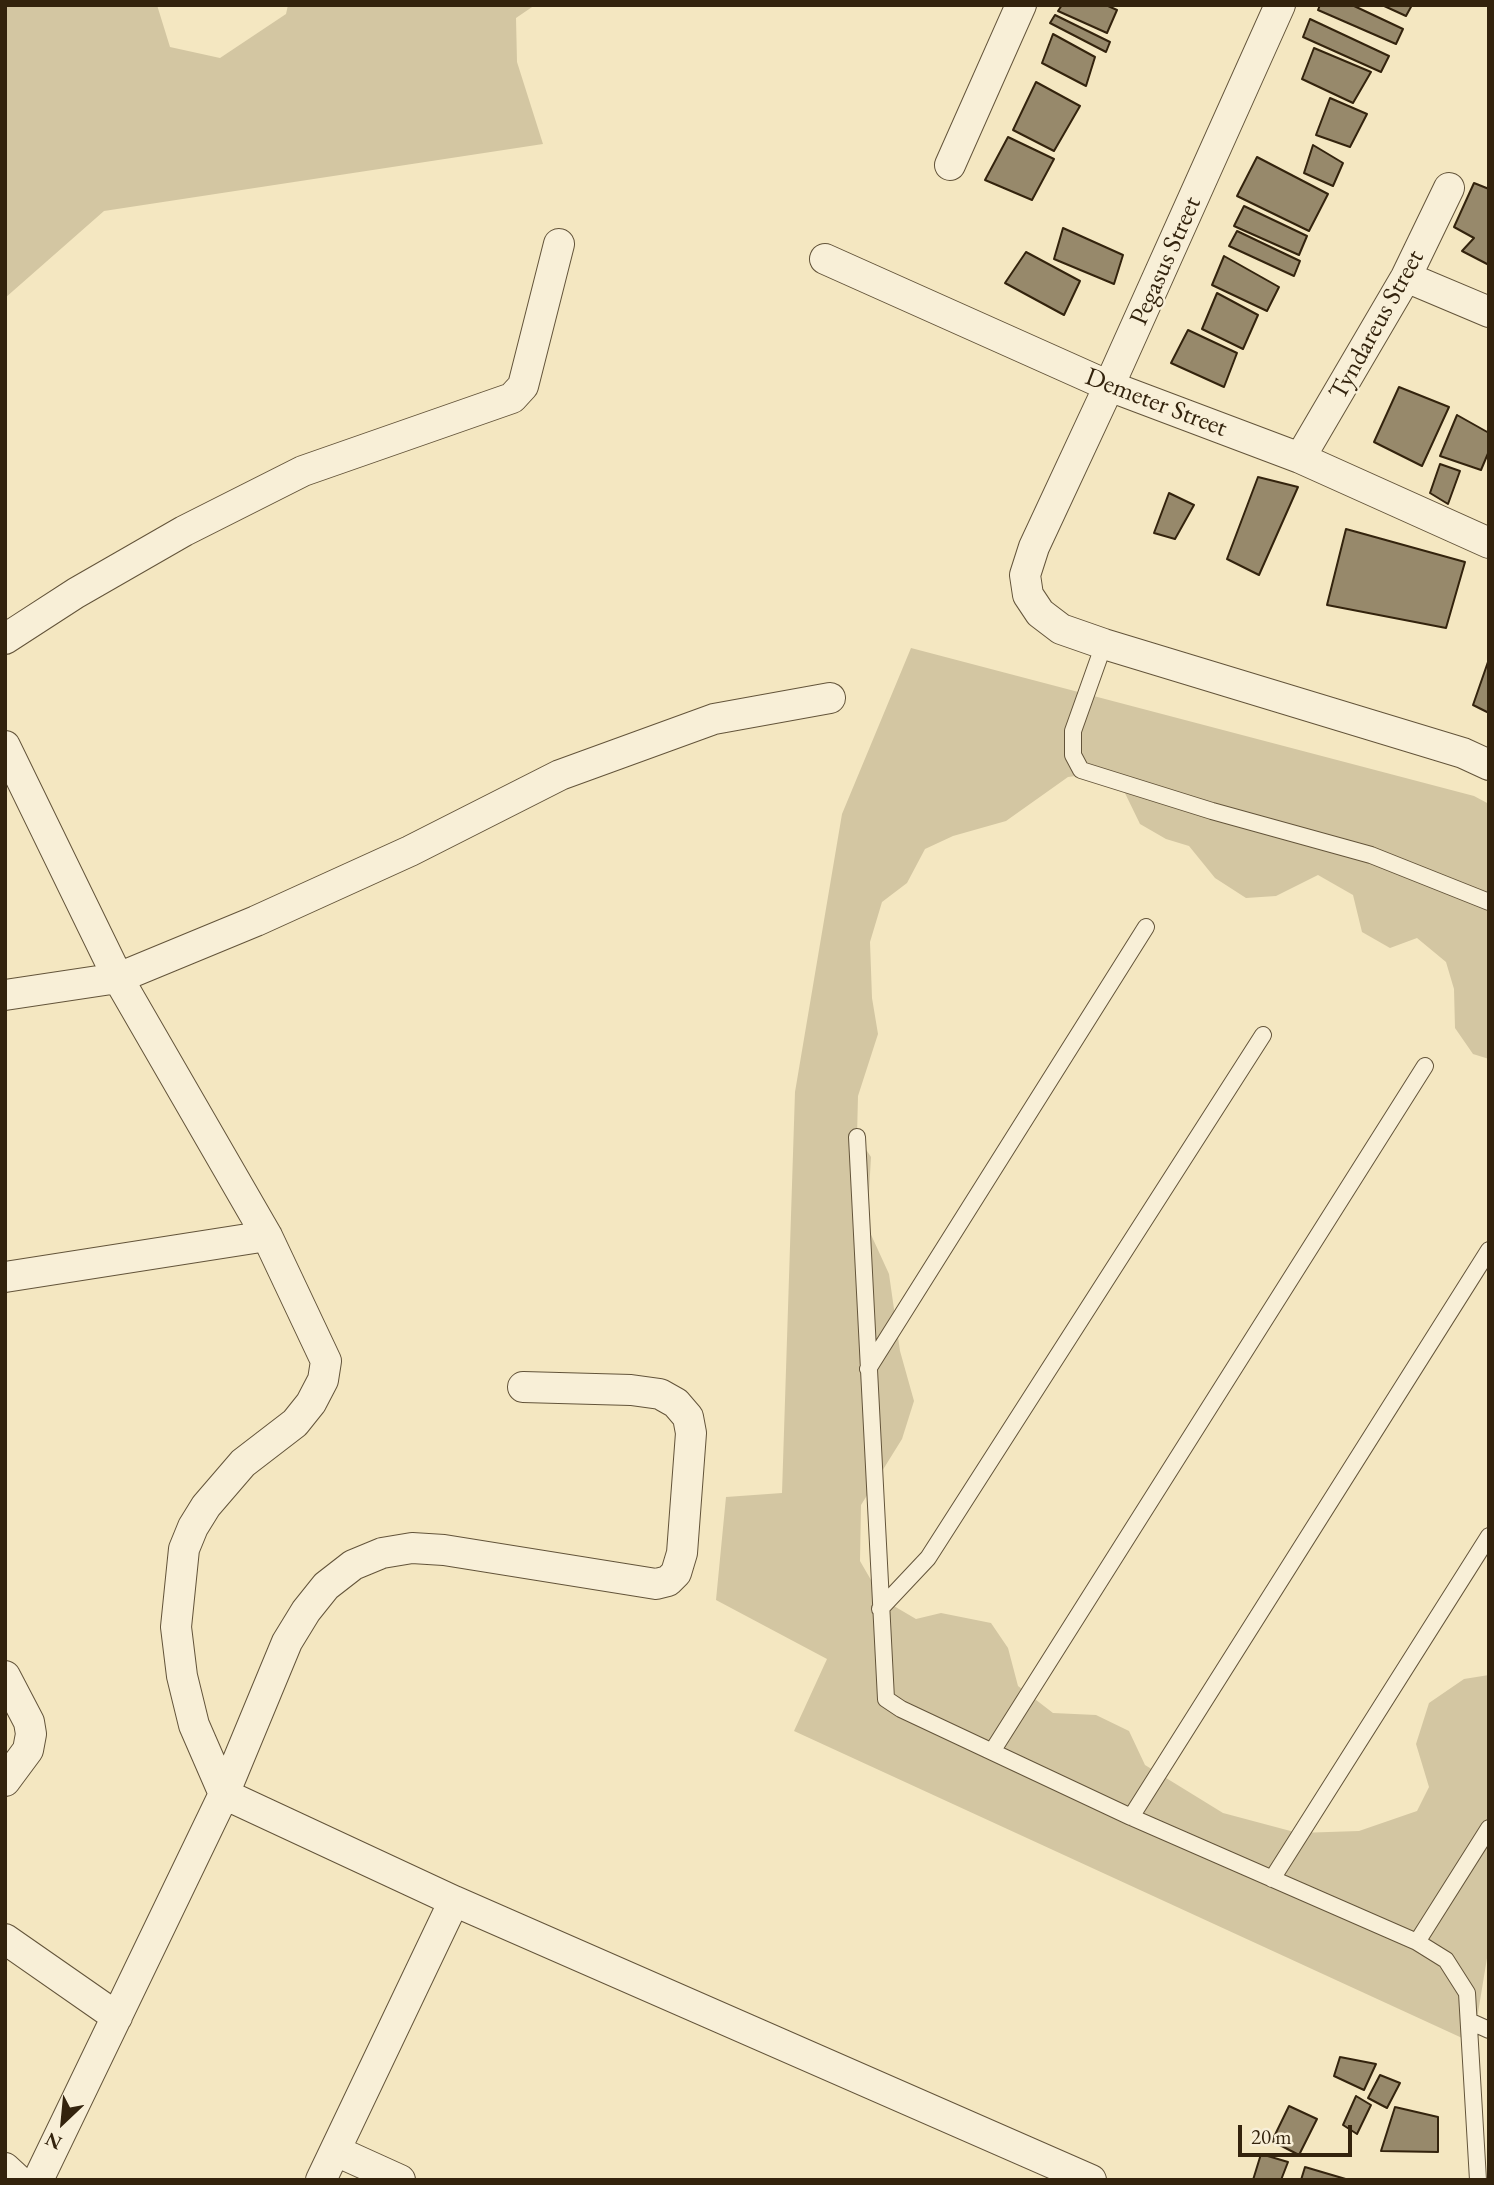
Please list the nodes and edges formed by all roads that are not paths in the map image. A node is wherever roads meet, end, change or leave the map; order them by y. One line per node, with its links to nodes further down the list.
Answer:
1 (1021, 5): 3 (street)
2 (1280, 5): 9 (street, Pegasus Street)
3 (950, 165)
4 (1449, 188): 7 (street, Tyndareus Street)
5 (559, 244): 12 (street)
6 (825, 260): 9 (street, Demeter Street)
7 (1406, 277): 8 (street); 10 (street, Tyndareus Street)
8 (1489, 312)
9 (1109, 386): 10 (street, Demeter Street); 13 (street, Pegasus Street)
10 (1300, 458): 11 (street, Demeter Street)
11 (1489, 543)
12 (5, 639)
13 (1104, 645): 16 (street, Pegasus Street); 17 (lane)
14 (830, 698): 19 (street)
15 (5, 746): 19 (street)
16 (1489, 765)
17 (1489, 902)
18 (1146, 927): 27 (lane)
19 (118, 978): 20 (street); 24 (street)
20 (5, 995)
21 (1263, 1035): 30 (lane)
22 (1424, 1066): 32 (lane)
23 (857, 1137): 27 (lane)
24 (267, 1236): 26 (street); 34 (street)
25 (1489, 1250): 35 (lane)
26 (5, 1277)
27 (868, 1369): 30 (lane)
28 (523, 1387): 34 (street)
29 (1489, 1536): 37 (lane)
30 (880, 1609): 32 (lane)
31 (5, 1676): 33 (street)
32 (993, 1750): 35 (lane)
33 (5, 1781)
34 (223, 1794): 38 (street); 41 (street)
35 (1131, 1817): 37 (lane)
36 (1489, 1828): 40 (lane)
37 (1272, 1879): 40 (lane)
38 (454, 1901): 46 (street); 52 (street)
39 (5, 1939): 41 (street)
40 (1417, 1942): 42 (lane)
41 (117, 2017): 49 (street)
42 (1469, 2021): 43 (lane); 45 (lane)
43 (1489, 2030)
44 (1489, 2123): 45 (lane)
45 (1476, 2143): 53 (lane)
46 (336, 2151): 50 (street); 51 (street)
47 (5, 2168): 48 (street)
48 (18, 2180)
49 (38, 2180)
50 (321, 2180)
51 (400, 2180)
52 (1091, 2180)
53 (1478, 2180)

